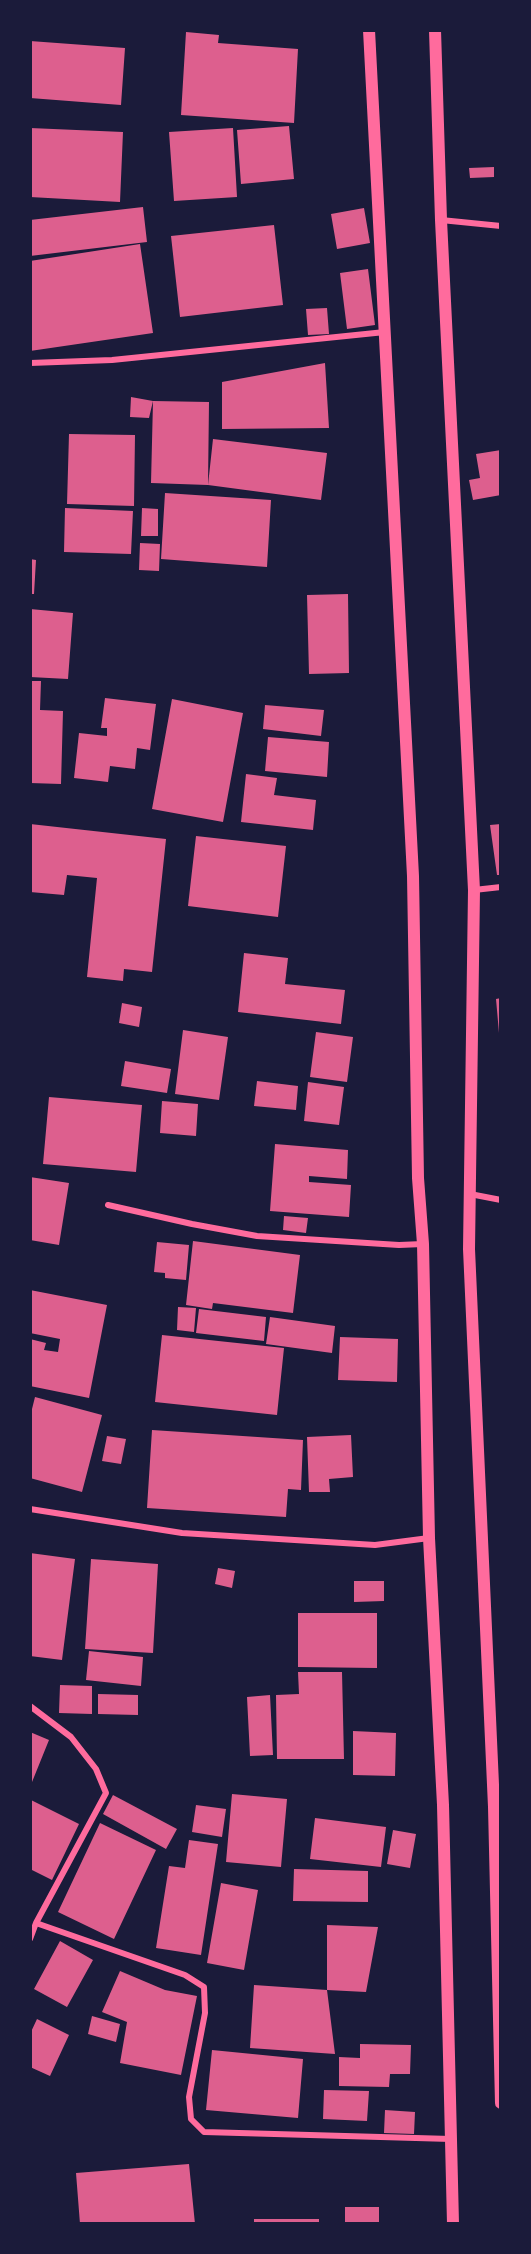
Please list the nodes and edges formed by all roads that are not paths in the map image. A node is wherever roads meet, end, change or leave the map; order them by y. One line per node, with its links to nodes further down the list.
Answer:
1 (369, 30): 5 (main road)
2 (435, 30): 3 (main road)
3 (441, 220): 4 (street); 8 (main road)
4 (501, 226)
5 (385, 332): 6 (street); 12 (main road)
6 (30, 363)
7 (501, 887): 8 (street)
8 (474, 890): 9 (main road)
9 (470, 1194): 10 (street); 16 (main road)
10 (501, 1200)
11 (108, 1205): 12 (street)
12 (423, 1244): 14 (main road)
13 (30, 1509): 14 (street)
14 (429, 1538): 20 (main road)
15 (30, 1706): 17 (street)
16 (497, 1807): 19 (main road)
17 (36, 1923): 18 (street); 20 (street)
18 (30, 1939)
19 (501, 2103)
20 (451, 2139): 21 (main road)
21 (453, 2224)

